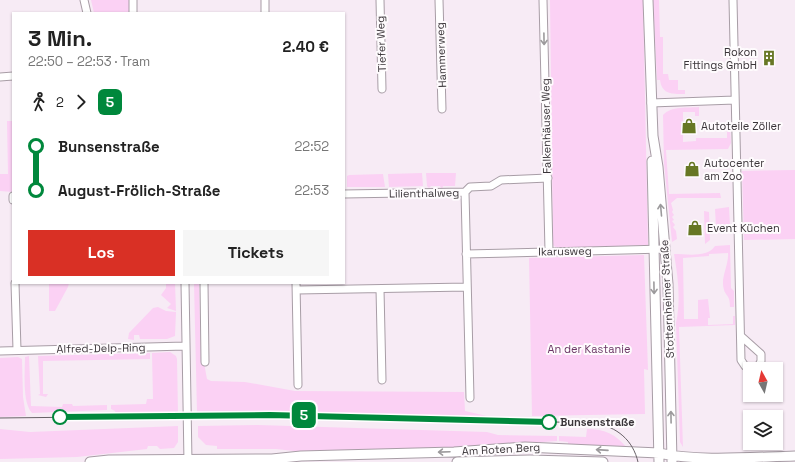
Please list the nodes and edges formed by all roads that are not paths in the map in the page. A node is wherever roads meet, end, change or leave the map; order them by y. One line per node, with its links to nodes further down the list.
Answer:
1 (84, 0): 9 (street)
2 (133, 0): 10 (street)
3 (265, 0): 11 (street)
4 (380, 0): 14 (street, Tiefer Weg)
5 (439, 0): 17 (street, Hammerweg)
6 (543, 0): 19 (street, Falkenhäuser Weg, one-way to 19)
7 (648, 0): 16 (main road, Stotternheimer Straße)
8 (733, 0): 15 (street)
9 (87, 12)
10 (133, 12)
11 (265, 12)
12 (12, 76): 13 (street)
13 (0, 77)
14 (382, 89)
15 (735, 100): 16 (street); 32 (street)
16 (651, 103): 18 (main road, Stotternheimer Straße)
17 (442, 109)
18 (653, 136): 22 (main road, Stotternheimer Straße); 23 (main road, Stotternheimer Straße, one-way to 18)
19 (548, 178): 20 (street, Lilienthalweg); 24 (street, Falkenhäuser Weg)
20 (464, 192): 21 (street, Lilienthalweg); 25 (street)
21 (345, 194)
22 (653, 249): 23 (street, Ikarusweg); 24 (street, Ikarusweg); 41 (main road, Stotternheimer Straße, one-way to 41)
23 (664, 249): 42 (main road, Stotternheimer Straße, one-way to 23)
24 (549, 252): 25 (street, Ikarusweg)
25 (466, 254): 30 (street)
26 (15, 284): 34 (street)
27 (185, 284): 33 (street)
28 (204, 284): 36 (street)
29 (297, 286): 31 (street); 38 (street)
30 (467, 287): 31 (street); 39 (street)
31 (380, 289): 37 (street)
32 (742, 337)
33 (185, 346): 34 (street, Alfred-Delp-Ring); 43 (street)
34 (17, 350): 35 (street, Alfred-Delp-Ring)
35 (0, 351)
36 (205, 362)
37 (382, 380)
38 (298, 385)
39 (470, 398)
40 (795, 456): 42 (main road)
41 (659, 458): 42 (main road, Am Roten Berg); 43 (main road, Am Roten Berg, one-way to 43)
42 (672, 459)
43 (188, 461): 44 (main road, Am Roten Berg)
44 (90, 462)
45 (457, 462): 46 (main road, Am Roten Berg)
46 (603, 462)

